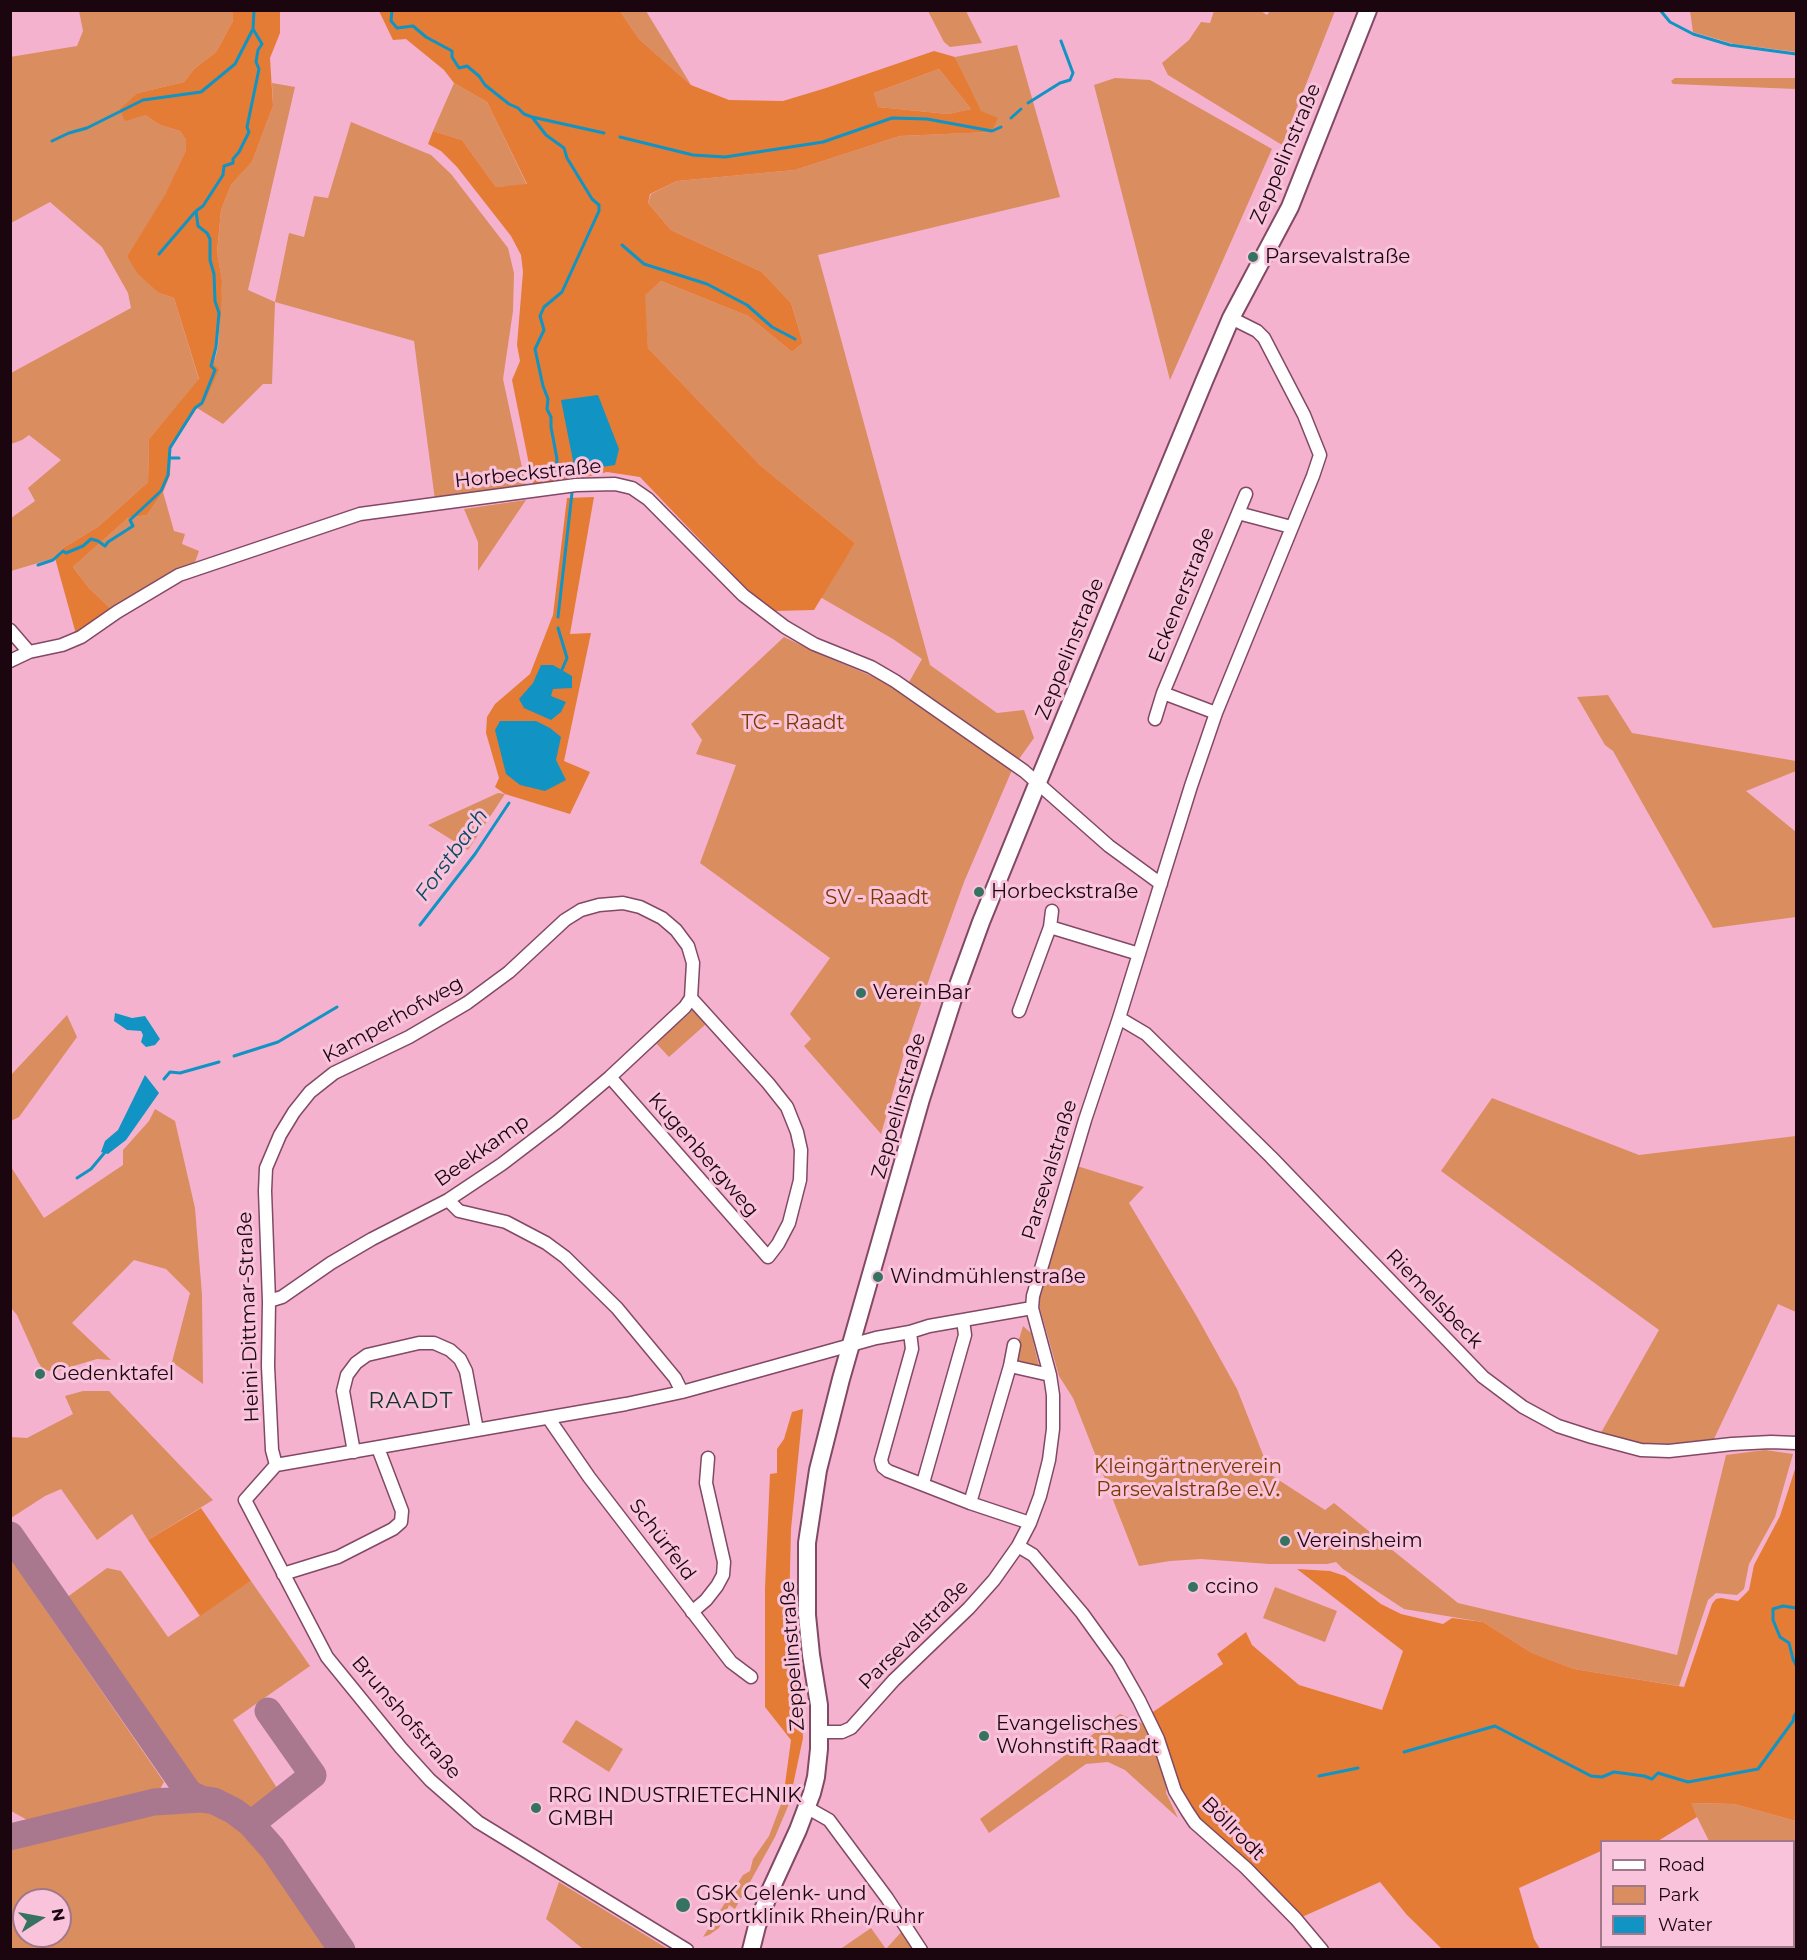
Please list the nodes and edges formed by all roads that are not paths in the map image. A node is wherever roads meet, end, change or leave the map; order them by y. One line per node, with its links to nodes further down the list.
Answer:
1 (1368, 10): 2 (main road, Zeppelinstraße)
2 (1231, 318): 5 (street, Parsevalstraße); 12 (main road, Zeppelinstraße)
3 (1245, 494): 4 (street, Eckenerstraße)
4 (1238, 513): 5 (street, Eckenerstraße); 9 (street, Eckenerstraße)
5 (1291, 527): 10 (street, Parsevalstraße)
6 (10, 630): 7 (street)
7 (29, 652): 8 (street, Horbeckstraße); 12 (street, Horbeckstraße)
8 (10, 661)
9 (1163, 693): 10 (street, Eckenerstraße); 11 (street, Eckenerstraße)
10 (1216, 713): 13 (street, Parsevalstraße)
11 (1155, 719)
12 (1038, 782): 13 (street, Horbeckstraße); 27 (main road, Zeppelinstraße)
13 (1161, 884): 16 (street, Parsevalstraße)
14 (1052, 910): 15 (street)
15 (1050, 927): 16 (street); 18 (street)
16 (1139, 954): 19 (street, Parsevalstraße)
17 (691, 998): 20 (street, Beekkamp); 20 (street, Kugenbergweg); 21 (street, Kamperhofweg)
18 (1019, 1011)
19 (1119, 1017): 24 (street, Parsevalstraße); 34 (street, Riemelsbeck)
20 (610, 1077): 22 (street, Beekkamp)
21 (266, 1168): 23 (street, Heini-Dittmar-Straße)
22 (448, 1200): 23 (street, Beekkamp); 31 (street)
23 (269, 1301): 38 (street, Heini-Dittmar-Straße)
24 (1032, 1308): 25 (street); 30 (street, Parsevalstraße)
25 (963, 1320): 26 (street); 39 (street)
26 (910, 1332): 27 (street); 39 (street)
27 (851, 1345): 31 (street); 46 (main road, Zeppelinstraße)
28 (1014, 1345): 29 (street)
29 (1010, 1366): 30 (street); 40 (street)
30 (1050, 1375): 41 (street, Parsevalstraße)
31 (682, 1392): 32 (street)
32 (549, 1419): 33 (street); 44 (street, Schürfeld)
33 (477, 1430): 35 (street); 36 (street)
34 (1797, 1443)
35 (378, 1448): 36 (street); 43 (street)
36 (354, 1452): 38 (street)
37 (708, 1458): 44 (street)
38 (276, 1465): 43 (street, Brunshofstraße)
39 (923, 1483): 40 (street)
40 (970, 1503): 41 (street)
41 (1030, 1523): 42 (street, Parsevalstraße)
42 (1018, 1546): 46 (street, Parsevalstraße); 51 (street, Böllrodt)
43 (283, 1574): 48 (street, Brunshofstraße)
44 (692, 1612): 45 (street, Schürfeld)
45 (751, 1677)
46 (820, 1732): 47 (main road, Zeppelinstraße)
47 (807, 1807): 49 (main road, Zeppelinstraße); 50 (street)
48 (687, 1950)
49 (751, 1950)
50 (921, 1950)
51 (1322, 1950)

